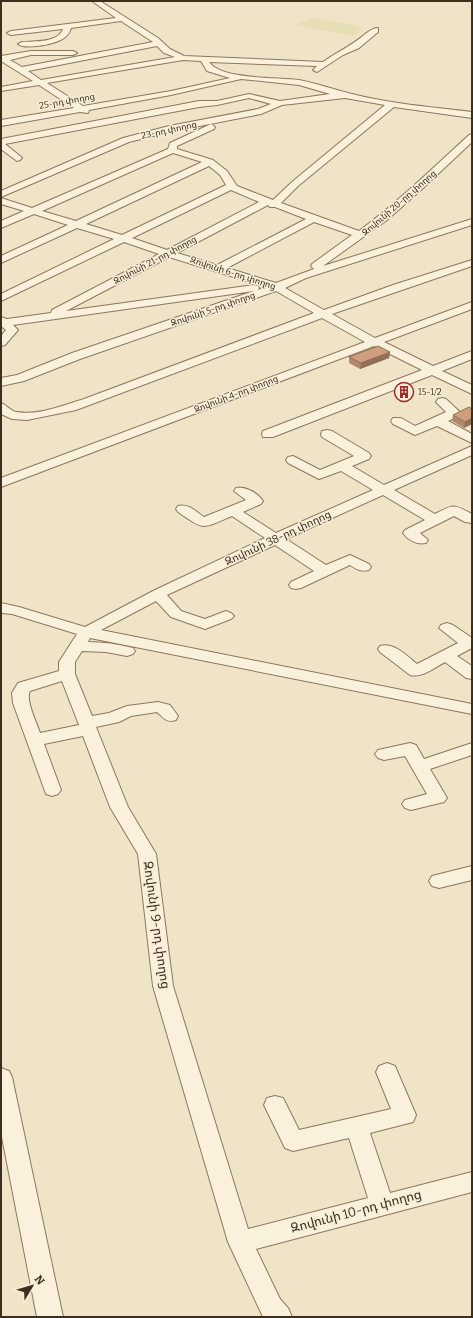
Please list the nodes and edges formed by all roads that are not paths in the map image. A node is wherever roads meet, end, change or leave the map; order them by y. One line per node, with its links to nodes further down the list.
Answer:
1 (95, 1): 2 (street)
2 (121, 19): 3 (street); 5 (street)
3 (68, 26): 6 (street); 6 (street)
4 (375, 30): 12 (street)
5 (159, 43): 8 (street); 9 (street)
6 (22, 44): 7 (street)
7 (31, 53): 8 (street); 11 (street)
8 (108, 53): 13 (street)
9 (183, 58): 10 (street); 15 (street)
10 (203, 58): 12 (street); 14 (street)
11 (1, 59): 13 (street)
12 (326, 64): 16 (street)
13 (21, 70): 15 (street)
14 (240, 78): 16 (street); 19 (street, 25-րդ փողոց)
15 (39, 82): 17 (street); 22 (street)
16 (300, 83): 18 (street)
17 (1, 89)
18 (346, 95): 20 (street, 23-րդ փողոց); 21 (street)
19 (137, 99): 22 (street, 25-րդ փողոց); 23 (street)
20 (280, 103): 23 (street); 25 (street, 23-րդ փողոց)
21 (392, 104): 24 (street); 37 (street, Զովունի 21-րդ փողոց)
22 (80, 109): 26 (street, 25-րդ փողոց); 27 (street)
23 (158, 112): 27 (street)
24 (472, 115)
25 (214, 121): 28 (street, 23-րդ փողոց); 31 (street)
26 (1, 123)
27 (104, 123): 28 (street); 30 (street)
28 (122, 135): 35 (street, 23-րդ փողոց)
29 (472, 137): 43 (street, Զովունի 20-րդ փողոց)
30 (1, 144): 32 (street)
31 (172, 150): 33 (street); 38 (street)
32 (6, 160)
33 (210, 162): 34 (street); 41 (street)
34 (230, 186): 37 (street); 44 (street)
35 (1, 194)
36 (1, 201): 38 (street, Զովունի 6-րդ փողոց)
37 (269, 203): 39 (street); 47 (street, Զովունի 21-րդ փողոց)
38 (32, 211): 41 (street, Զովունի 6-րդ փողոց); 42 (street)
39 (314, 218): 43 (street); 50 (street)
40 (472, 222): 51 (street, Զովունի 5-րդ փողոց)
41 (76, 224): 44 (street, Զովունի 6-րդ փողոց); 46 (street)
42 (1, 225)
43 (361, 235): 51 (street, Զովունի 20-րդ փողոց)
44 (122, 238): 47 (street, Զովունի 6-րդ փողոց); 53 (street)
45 (8, 246): 46 (street)
46 (21, 250): 48 (street)
47 (169, 252): 50 (street, Զովունի 6-րդ փողոց); 56 (street, Զովունի 21-րդ փողոց)
48 (1, 260)
49 (472, 263): 55 (street)
50 (219, 268): 52 (street, Զովունի 6-րդ փողոց)
51 (302, 276): 52 (street, Զովունի 5-րդ փողոց)
52 (277, 287): 55 (street, Զովունի 6-րդ փողոց); 56 (street); 62 (street, Զովունի 5-րդ փողոց)
53 (1, 298)
54 (472, 305): 58 (street, Զովունի 4-րդ փողոց)
55 (321, 313): 58 (street, Զովունի 6-րդ փողոց); 65 (street)
56 (45, 318): 57 (street)
57 (3, 321): 59 (street)
58 (374, 342): 61 (street, Զովունի 6-րդ փողոց); 74 (street, Զովունի 4-րդ փողոց)
59 (1, 343)
60 (472, 355): 61 (street)
61 (433, 370): 63 (street, Զովունի 6-րդ փողոց); 68 (street)
62 (1, 382)
63 (472, 390)
64 (442, 402): 67 (street)
65 (1, 407)
66 (397, 421): 67 (street)
67 (438, 421): 70 (street)
68 (268, 434)
69 (326, 434): 73 (street)
70 (472, 439)
71 (472, 450): 75 (street, Զովունի 38-րդ փողոց)
72 (293, 460): 73 (street)
73 (342, 466): 75 (street)
74 (1, 483)
75 (385, 490): 80 (street); 81 (street, Զովունի 38-րդ փողոց)
76 (242, 491): 78 (street)
77 (183, 508): 78 (street)
78 (233, 511): 81 (street)
79 (470, 519): 80 (street)
80 (436, 520): 82 (street)
81 (274, 539): 84 (street); 86 (street, Զովունի 38-րդ փողոց)
82 (421, 540)
83 (364, 568): 84 (street)
84 (325, 571): 85 (street)
85 (296, 585)
86 (158, 594): 88 (street); 90 (street, Զովունի 38-րդ փողոց)
87 (1, 608): 90 (street)
88 (226, 616)
89 (446, 628): 92 (street)
90 (81, 639): 93 (street); 95 (street)
91 (386, 649): 92 (street)
92 (445, 656): 94 (street)
93 (67, 674): 97 (street, Զովունի 9-րդ փողոց); 98 (street)
94 (472, 674)
95 (472, 709)
96 (170, 716): 97 (street)
97 (87, 726): 98 (street); 112 (street, Զովունի 9-րդ փողոց)
98 (34, 740): 102 (street)
99 (472, 749): 101 (street)
100 (384, 754): 101 (street)
101 (420, 766): 103 (street)
102 (52, 790)
103 (411, 804)
104 (472, 873): 105 (street)
105 (439, 881)
106 (387, 1072): 109 (street)
107 (1, 1077): 113 (street)
108 (275, 1105): 109 (street)
109 (356, 1126): 111 (street)
110 (472, 1182): 111 (street, Զովունի 10-րդ փողոց)
111 (382, 1204): 112 (street, Զովունի 10-րդ փողոց)
112 (240, 1242): 114 (street, Զովունի 9-րդ փողոց)
113 (50, 1317)
114 (278, 1317)

